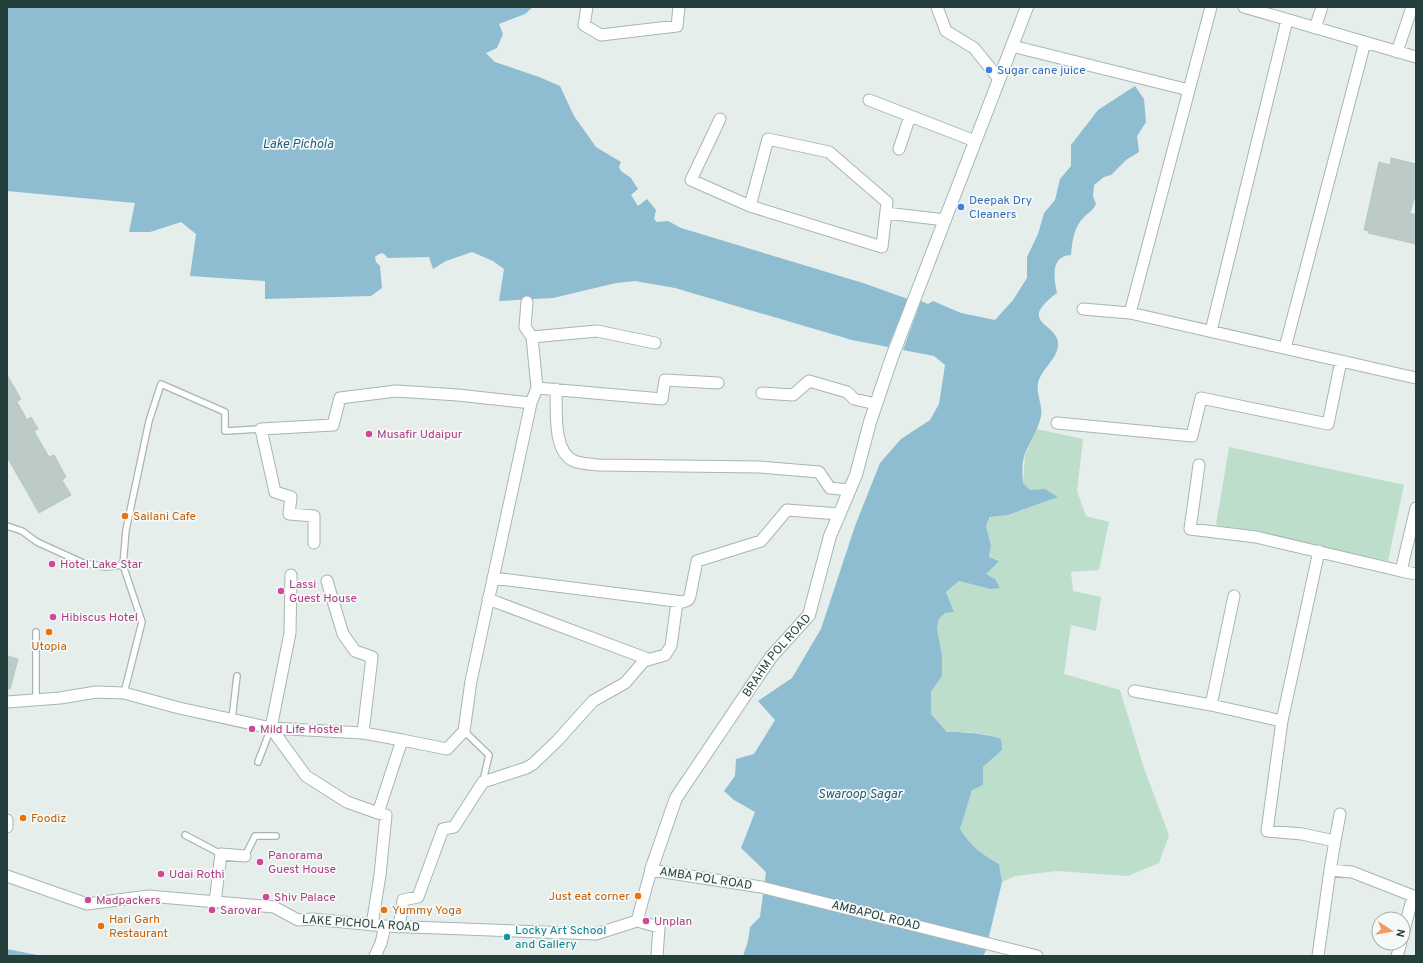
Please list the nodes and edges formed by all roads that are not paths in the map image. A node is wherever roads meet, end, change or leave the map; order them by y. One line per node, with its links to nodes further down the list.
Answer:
1 (586, 7): 2 (street)
2 (679, 7)
3 (937, 7): 15 (street)
4 (1027, 7): 12 (street, BRAHM POL ROAD)
5 (1211, 7): 16 (street)
6 (1244, 7): 9 (street)
7 (1322, 7): 10 (street)
8 (1412, 7): 13 (street)
9 (1287, 20): 10 (street); 28 (street)
10 (1315, 28): 11 (street)
11 (1365, 42): 13 (street); 31 (street)
12 (1012, 46): 15 (street, BRAHM POL ROAD); 16 (street)
13 (1397, 52): 14 (street)
14 (1416, 58)
15 (999, 79): 20 (street, BRAHM POL ROAD)
16 (1189, 90): 27 (street)
17 (869, 100): 18 (street)
18 (910, 116): 20 (street); 21 (street)
19 (720, 119): 22 (street)
20 (975, 141): 24 (street, BRAHM POL ROAD)
21 (899, 149)
22 (750, 206): 23 (street); 23 (street)
23 (886, 213): 24 (street)
24 (945, 220): 39 (street, BRAHM POL ROAD)
25 (527, 302): 29 (street)
26 (1083, 309): 27 (street)
27 (1130, 313): 28 (street)
28 (1211, 331): 31 (street)
29 (532, 337): 30 (street); 35 (street)
30 (655, 343)
31 (1285, 348): 32 (street)
32 (1341, 361): 33 (street); 40 (street)
33 (1416, 378)
34 (718, 383): 36 (street)
35 (537, 388): 36 (street); 38 (street)
36 (556, 389): 43 (street)
37 (762, 393): 39 (street)
38 (531, 403): 41 (street); 53 (street)
39 (876, 404): 43 (street, BRAHM POL ROAD)
40 (1058, 423)
41 (261, 429): 47 (street); 49 (lane)
42 (1199, 465): 48 (street)
43 (850, 490): 45 (street, BRAHM POL ROAD)
44 (1416, 508): 50 (street)
45 (839, 514): 57 (street); 83 (street, BRAHM POL ROAD)
46 (7, 526): 49 (lane)
47 (314, 543)
48 (1319, 551): 50 (street); 67 (street)
49 (123, 565): 62 (lane)
50 (1402, 571): 51 (street)
51 (1416, 574)
52 (291, 575): 68 (street)
53 (493, 578): 56 (street); 57 (street)
54 (327, 581): 70 (street)
55 (1234, 596): 65 (street)
56 (488, 599): 59 (street); 69 (street)
57 (677, 602): 59 (street)
58 (36, 632): 63 (lane)
59 (648, 659): 73 (street)
60 (237, 676): 66 (lane)
61 (1134, 691): 65 (street)
62 (124, 693): 63 (street); 66 (street)
63 (36, 699): 64 (street)
64 (7, 702)
65 (1211, 705): 67 (street)
66 (232, 720): 68 (street)
67 (1282, 721): 80 (street)
68 (271, 728): 70 (street); 72 (lane); 74 (street)
69 (464, 731): 71 (street); 73 (lane)
70 (363, 733): 71 (street)
71 (402, 740): 74 (street)
72 (258, 762)
73 (483, 782): 93 (street)
74 (378, 812): 91 (street)
75 (1340, 814): 80 (street)
76 (7, 820): 77 (street)
77 (7, 827)
78 (185, 836): 81 (lane)
79 (276, 836): 82 (lane)
80 (1335, 841): 84 (street)
81 (221, 854): 82 (street); 88 (street)
82 (245, 856)
83 (651, 870): 86 (street, AMBA POL ROAD); 90 (street)
84 (1330, 870): 87 (street); 97 (street)
85 (7, 876): 88 (street, LAKE PICHOLA ROAD)
86 (761, 887): 96 (street, AMBAPOL ROAD)
87 (1414, 896): 89 (street)
88 (215, 902): 91 (street, LAKE PICHOLA ROAD)
89 (1410, 911)
90 (637, 921): 93 (street, LAKE PICHOLA ROAD); 95 (street)
91 (372, 925): 92 (street, LAKE PICHOLA ROAD)
92 (385, 926): 93 (street, LAKE PICHOLA ROAD); 94 (street)
93 (399, 927)
94 (375, 956)
95 (657, 956)
96 (1037, 956)
97 (1318, 956)

